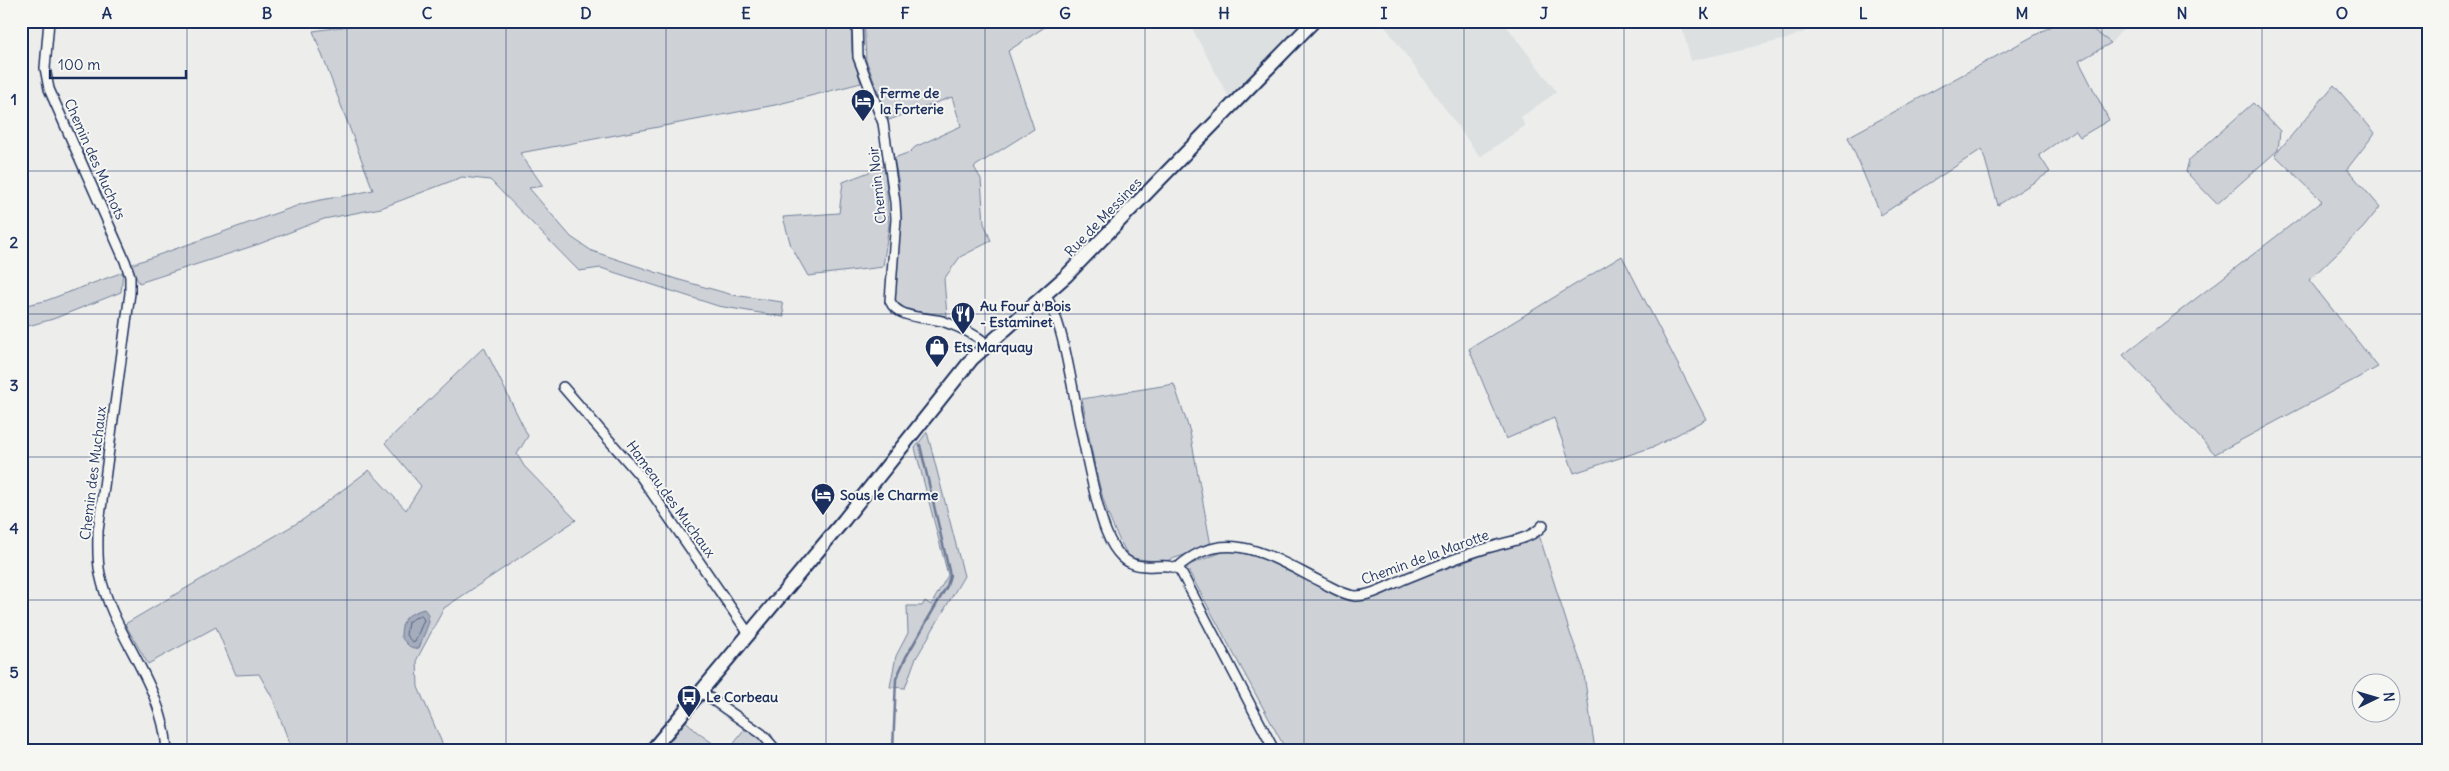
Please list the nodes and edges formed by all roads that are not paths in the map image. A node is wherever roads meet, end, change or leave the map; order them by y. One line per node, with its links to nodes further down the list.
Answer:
1 (49, 21): 4 (street, Chemin des Muchots)
2 (857, 21): 6 (street, Chemin Noir)
3 (1314, 21): 5 (main road, Rue de Messines)
4 (130, 276): 12 (street, Chemin des Muchaux)
5 (1046, 294): 6 (main road, Rue de Messines); 9 (street)
6 (987, 344): 10 (main road, Rue de Messines)
7 (563, 387): 10 (street, Hameau des Muchaux)
8 (1543, 525): 9 (street, Chemin de la Marotte)
9 (1177, 568): 15 (street)
10 (749, 634): 11 (main road, Rue de Messines)
11 (701, 692): 13 (main road, Rue de Messines); 14 (street)
12 (167, 750)
13 (652, 750)
14 (776, 750)
15 (1274, 750)

